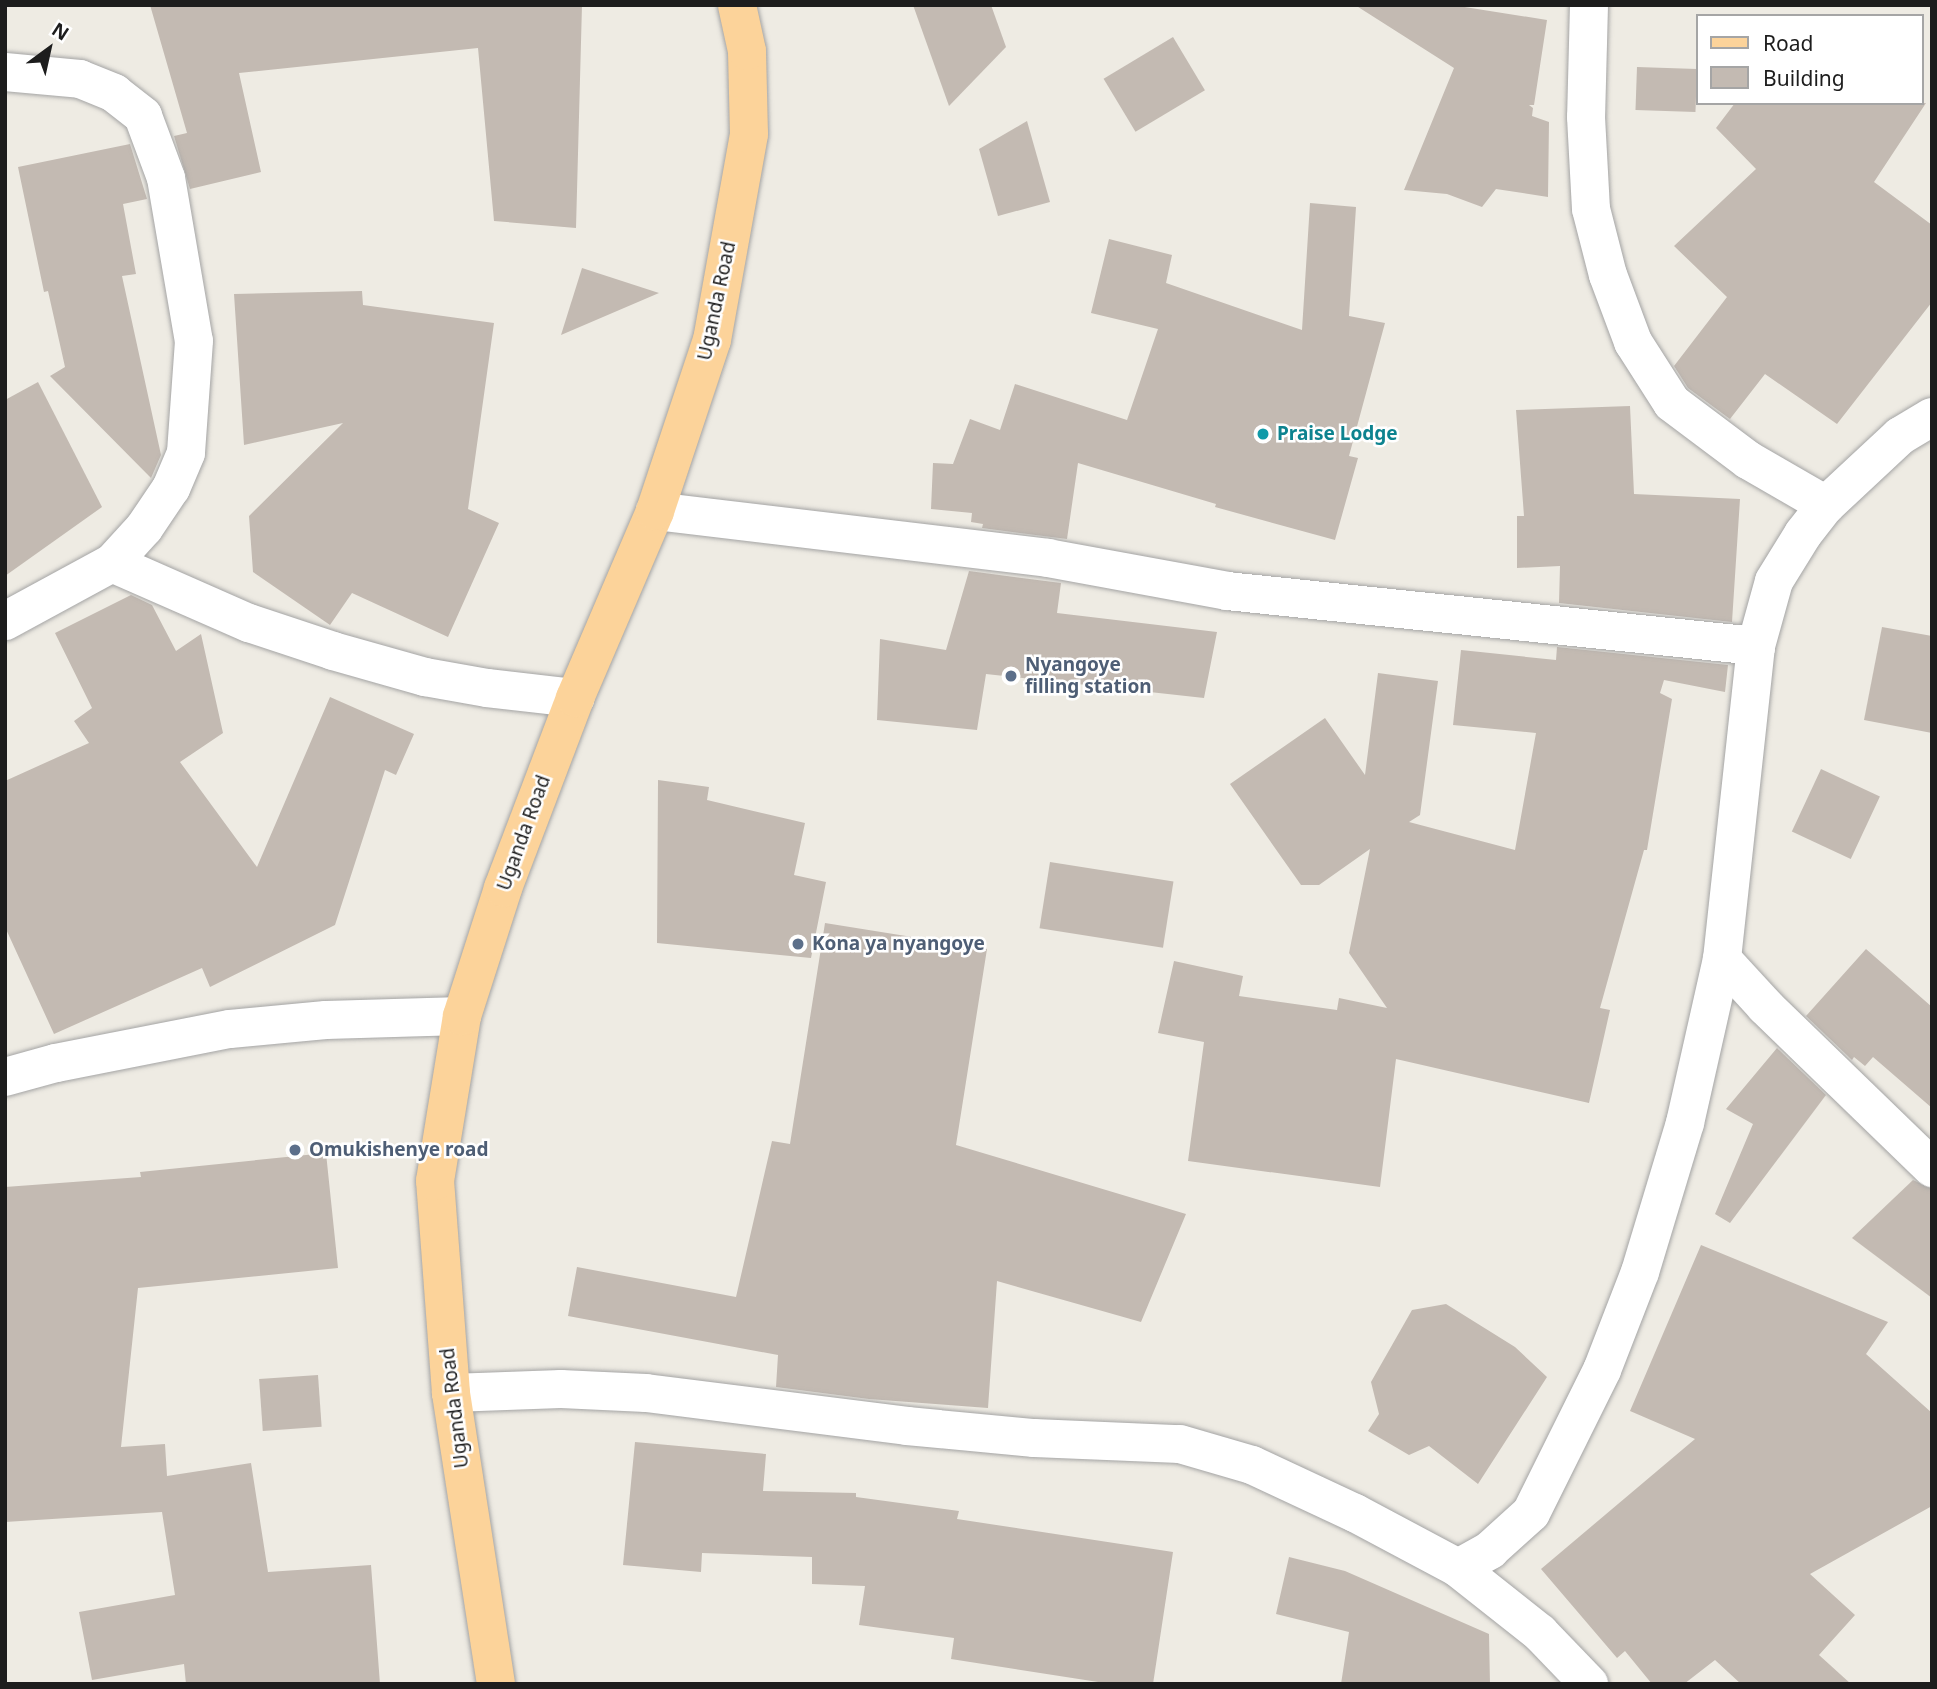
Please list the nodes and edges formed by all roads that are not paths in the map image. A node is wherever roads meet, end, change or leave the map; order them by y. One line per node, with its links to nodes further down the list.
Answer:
1 (737, 5): 6 (main road, Uganda Road)
2 (1589, 5): 5 (street)
3 (5, 72): 7 (street)
4 (1932, 417): 5 (street)
5 (1826, 505): 9 (street)
6 (654, 511): 9 (street); 10 (main road, Uganda Road)
7 (112, 563): 8 (street); 10 (street)
8 (5, 621)
9 (1756, 646): 11 (street)
10 (575, 698): 12 (main road, Uganda Road)
11 (1722, 959): 14 (street); 16 (street)
12 (462, 1016): 13 (street); 15 (main road, Uganda Road)
13 (5, 1077)
14 (1932, 1168)
15 (451, 1393): 16 (street); 17 (main road, Uganda Road)
16 (1458, 1568): 18 (street)
17 (496, 1684)
18 (1589, 1684)

